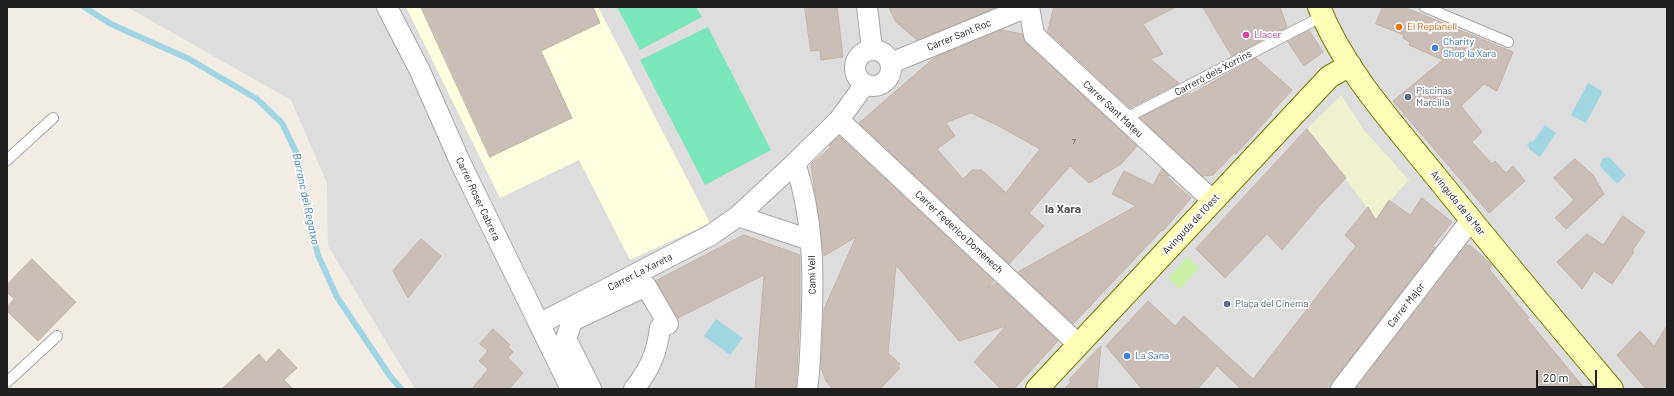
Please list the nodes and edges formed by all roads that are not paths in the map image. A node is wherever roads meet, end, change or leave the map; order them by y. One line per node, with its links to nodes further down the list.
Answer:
1 (387, 7): 20 (street, Carrer Roser Cabrera)
2 (867, 7): 7 (street)
3 (1028, 7): 8 (street, Carrer Sant Roc); 12 (street, Carrer Sant Mateu)
4 (1425, 7): 6 (lane)
5 (1321, 11): 9 (main road, Avinguda de la Mar); 12 (lane, Carreró dels Xorrins)
6 (1508, 42)
7 (872, 49): 8 (street); 10 (street)
8 (891, 63): 10 (street)
9 (1350, 65): 16 (main road, Avinguda de l'Oest); 18 (main road, Avinguda de la Mar)
10 (865, 84): 13 (street, Carrer La Xareta)
11 (53, 118): 14 (lane)
12 (1124, 119): 16 (street, Carrer Sant Mateu)
13 (839, 120): 15 (street, Carrer La Xareta); 22 (street, Carrer Federico Domenech)
14 (7, 160)
15 (795, 164): 17 (street, Carrer La Xareta); 19 (street, Camí Vell)
16 (1213, 201): 22 (main road, Avinguda de l'Oest)
17 (738, 216): 19 (street); 20 (street, Carrer La Xareta)
18 (1471, 220): 29 (street, Carrer Major); 30 (main road, Avinguda de la Mar)
19 (810, 240): 24 (street, Camí Vell)
20 (539, 324): 25 (street, Carrer Roser Cabrera)
21 (57, 336): 23 (lane)
22 (1078, 344): 28 (main road, Avinguda de l'Oest)
23 (7, 382)
24 (816, 388)
25 (571, 389)
26 (590, 389): 27 (street)
27 (634, 389)
28 (1037, 389)
29 (1341, 389)
30 (1612, 389)

